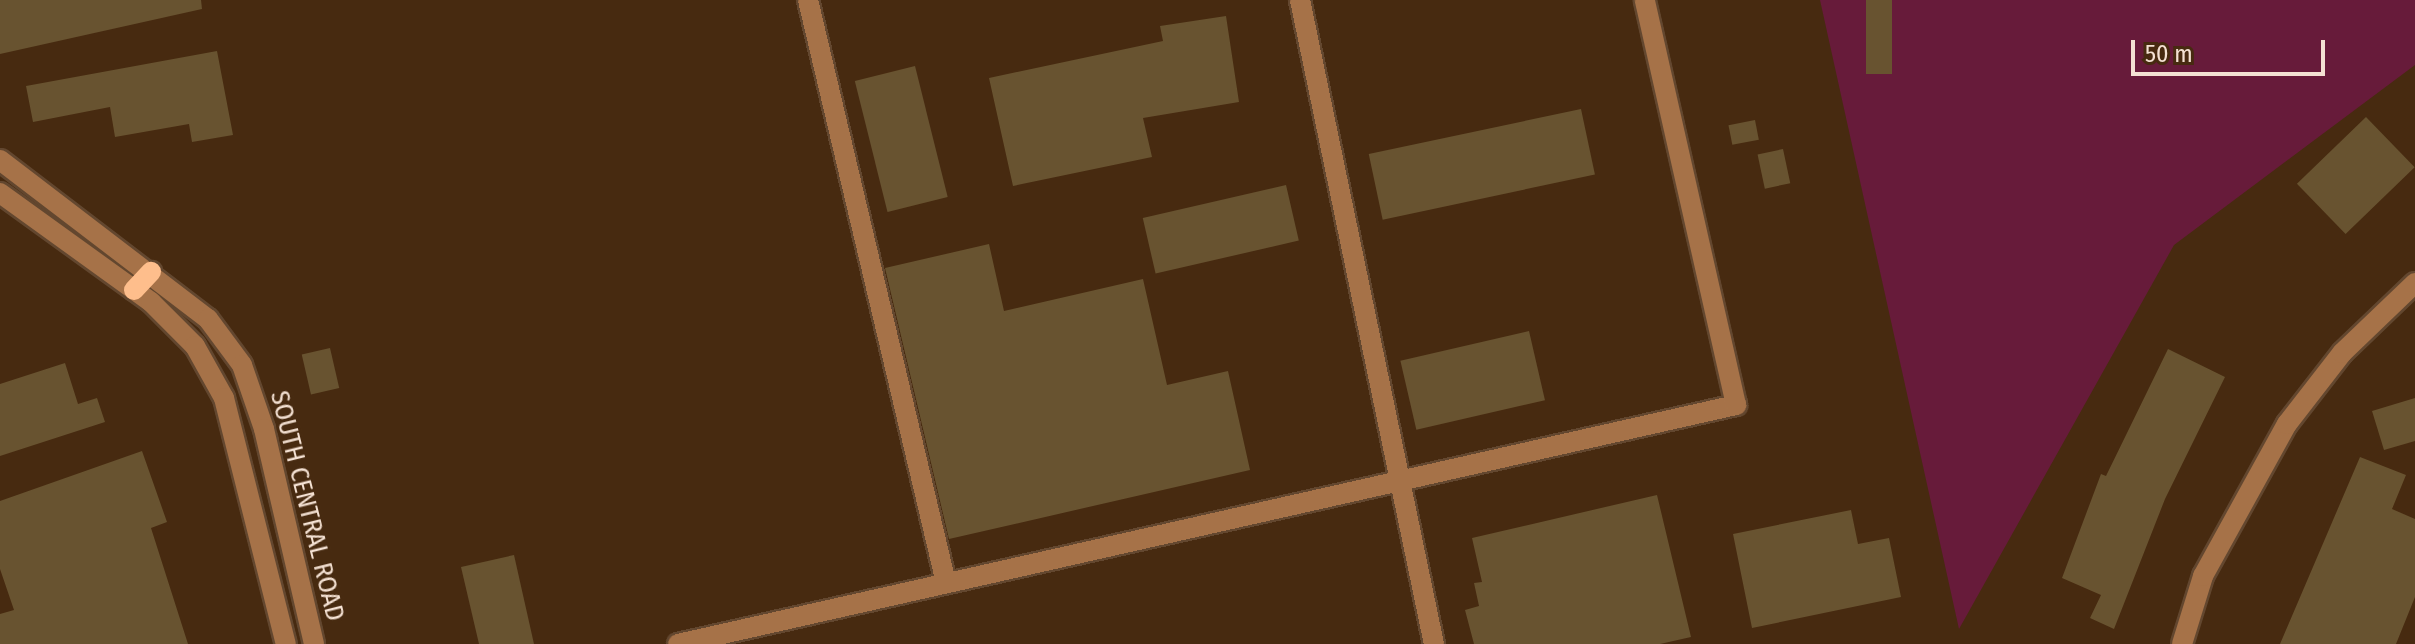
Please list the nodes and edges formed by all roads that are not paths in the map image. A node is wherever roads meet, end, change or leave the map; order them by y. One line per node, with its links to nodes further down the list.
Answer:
1 (808, 0): 10 (street)
2 (1300, 0): 9 (street)
3 (1645, 0): 9 (street)
4 (0, 160): 6 (street, SOUTH CENTRAL ROAD)
5 (0, 193): 8 (street, SOUTH CENTRAL ROAD)
6 (151, 272): 8 (main road); 12 (street, SOUTH CENTRAL ROAD)
7 (2415, 283): 15 (street)
8 (134, 290): 11 (street, SOUTH CENTRAL ROAD)
9 (1397, 482): 10 (street); 14 (street)
10 (946, 583): 13 (street)
11 (286, 644)
12 (314, 644)
13 (678, 644)
14 (1434, 644)
15 (2182, 644)

